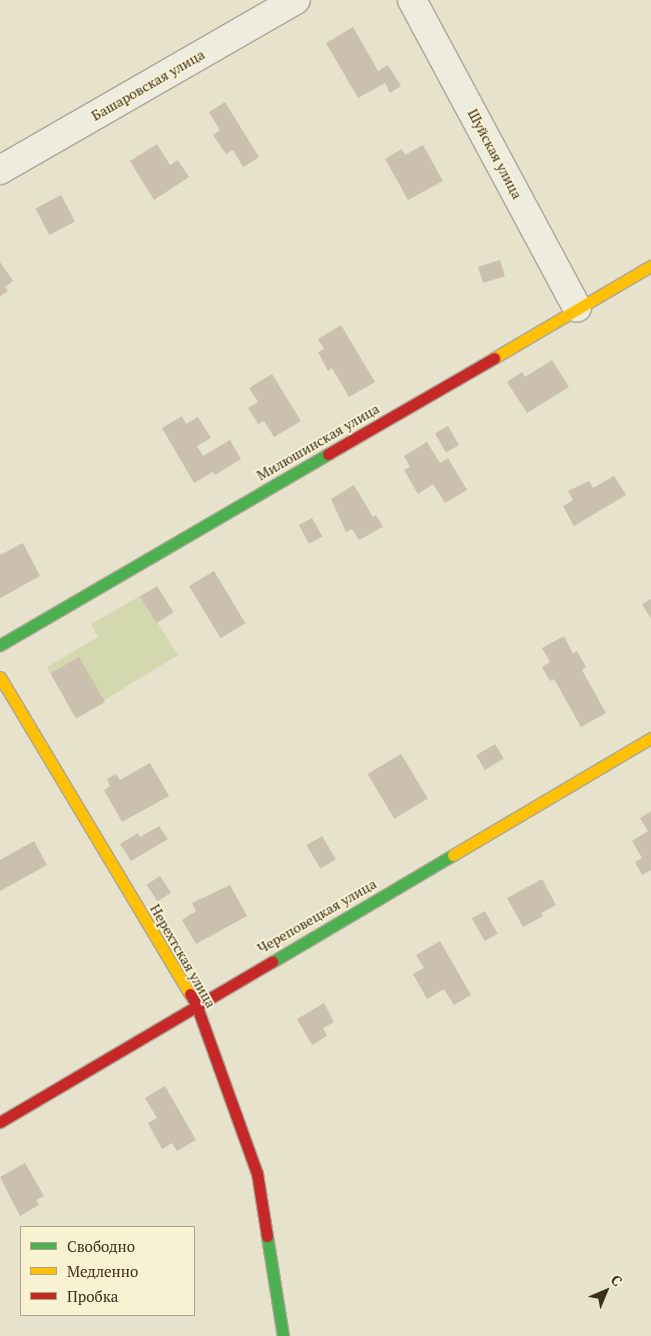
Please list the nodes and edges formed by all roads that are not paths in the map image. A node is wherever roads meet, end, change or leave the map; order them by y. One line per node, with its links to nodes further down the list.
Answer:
1 (296, 0): 3 (street, Башаровская улица)
2 (412, 0): 5 (street, Шуйская улица)
3 (0, 170)
4 (651, 266): 5 (street, Милюшинская улица)
5 (578, 308): 6 (street, Милюшинская улица)
6 (0, 645)
7 (0, 677): 9 (street, Нерехтская улица)
8 (651, 738): 9 (street, Череповецкая улица)
9 (196, 1004): 10 (street, Череповецкая улица); 11 (street, Нерехтская улица)
10 (0, 1122)
11 (283, 1336)

